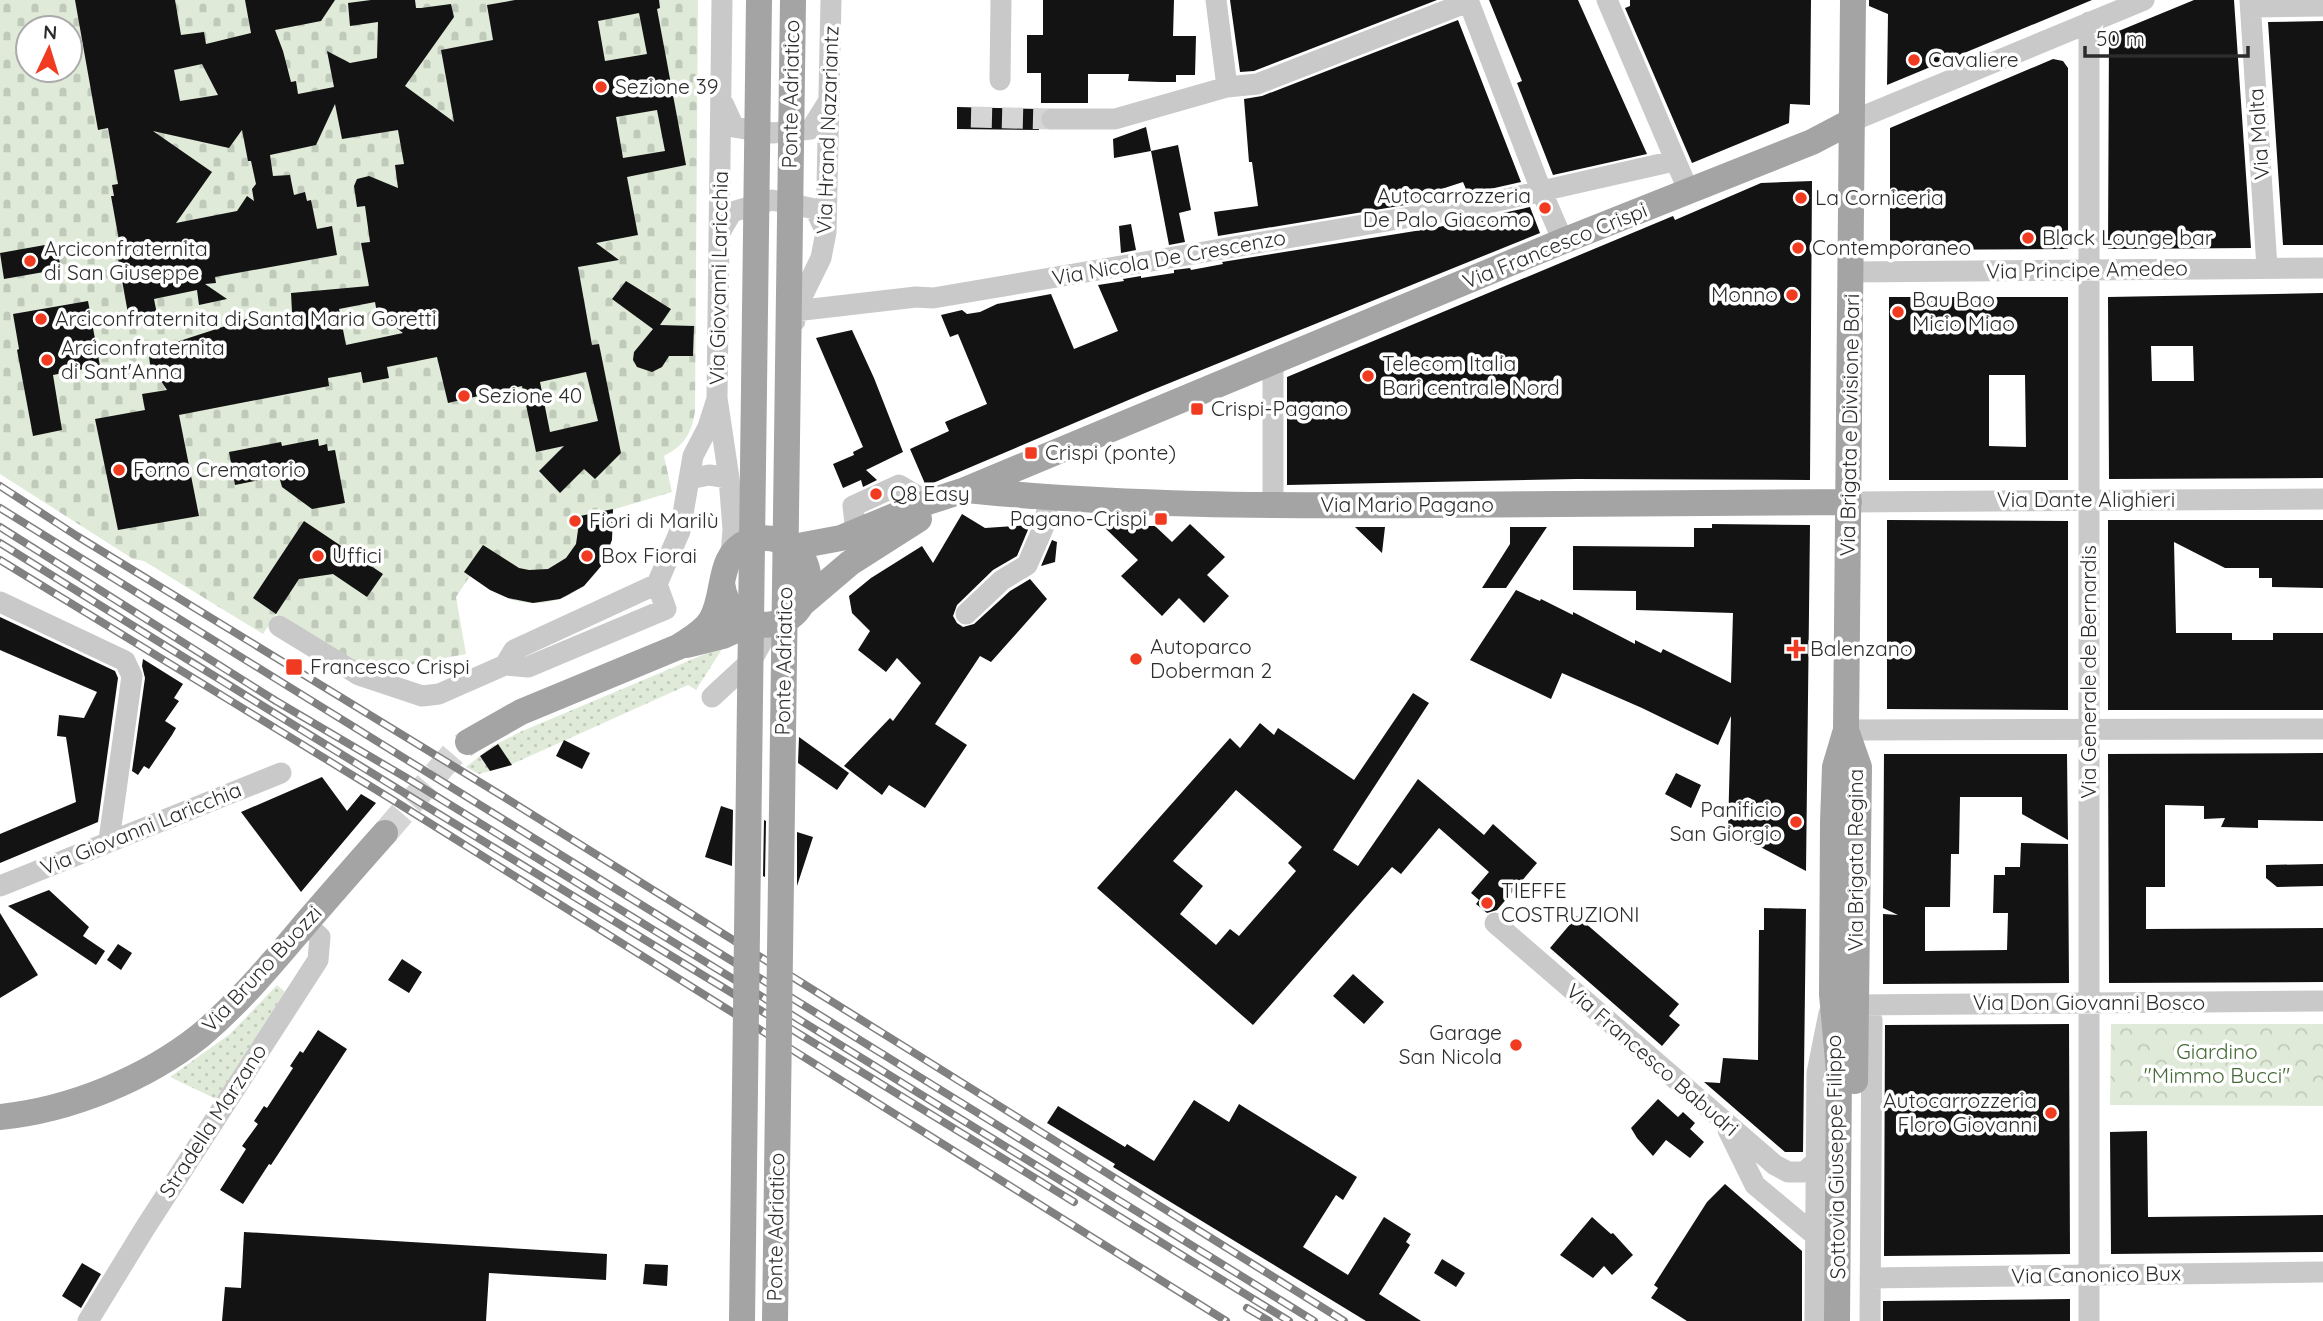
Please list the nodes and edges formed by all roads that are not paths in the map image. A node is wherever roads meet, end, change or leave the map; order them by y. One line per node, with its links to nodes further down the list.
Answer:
1 (722, 0): 16 (street, Via Giovanni Laricchia)
2 (759, 0): 72 (main road, Ponte Adriatico, bridge)
3 (793, 0): 73 (main road, Ponte Adriatico, bridge)
4 (831, 0): 17 (street, Via Hrand Nazariantz)
5 (1001, 0): 14 (street)
6 (1216, 0): 15 (street)
7 (1607, 0): 20 (street)
8 (1853, 0): 19 (main road)
9 (2144, 0): 13 (street, Via Francesco Crispi)
10 (1468, 1): 15 (street); 21 (street)
11 (2250, 4): 12 (street); 26 (street, Via Malta)
12 (2323, 6)
13 (2100, 12): 19 (street, Via Francesco Crispi); 28 (street, Via Generale de Bernardis)
14 (1000, 80)
15 (1227, 87): 18 (street)
16 (721, 98): 17 (street); 24 (street, Via Giovanni Laricchia)
17 (829, 101): 23 (street, Via Hrand Nazariantz)
18 (1052, 119)
19 (1852, 121): 22 (main road, Via Francesco Crispi); 29 (main road, Via Brigata e Divisione Bari)
20 (1674, 161): 21 (street, Via Nicola De Crescenzo); 22 (street)
21 (1541, 190): 25 (street); 30 (street, Via Nicola De Crescenzo)
22 (1689, 192): 25 (main road, Via Francesco Crispi)
23 (826, 232): 24 (street); 30 (street, Via Hrand Nazariantz)
24 (719, 233): 32 (street, Via Giovanni Laricchia)
25 (1563, 241): 31 (main road, Via Francesco Crispi)
26 (2267, 268): 27 (street, Via Principe Amedeo); 28 (street, Via Principe Amedeo)
27 (2323, 268)
28 (2088, 270): 29 (street, Via Principe Amedeo); 38 (street, Via Generale de Bernardis)
29 (1851, 272): 39 (main road, Via Brigata e Divisione Bari)
30 (795, 311): 41 (street, Via Hrand Nazariantz)
31 (1273, 362): 35 (main road, Via Francesco Crispi); 40 (street)
32 (717, 398): 33 (street, Via Giovanni Laricchia); 34 (street)
33 (729, 478): 34 (street); 42 (street, Via Giovanni Laricchia)
34 (690, 480): 48 (street)
35 (965, 490): 36 (main road, Via Mario Pagano); 41 (main road, Via Francesco Crispi); 45 (main road, Via Francesco Crispi)
36 (1049, 499): 40 (main road, Via Mario Pagano); 46 (street)
37 (2323, 499): 38 (street, Via Dante Alighieri)
38 (2088, 500): 39 (street, Via Dante Alighieri); 53 (street, Via Generale de Bernardis)
39 (1849, 502): 40 (main road, Via Mario Pagano); 52 (main road, Via Brigata e Divisione Bari)
40 (1273, 506)
41 (793, 547): 42 (main road); 45 (main road)
42 (731, 555): 43 (main road)
43 (722, 583): 47 (main road); 49 (main road)
44 (0, 602): 57 (street)
45 (803, 603): 47 (main road)
46 (966, 614)
47 (761, 624): 49 (main road); 50 (street)
48 (279, 626)
49 (678, 647): 54 (main road)
50 (712, 697)
51 (2323, 729): 53 (street)
52 (1846, 730): 53 (street); 61 (main road, Via Brigata Regina)
53 (2088, 730): 63 (street, Via Generale de Bernardis)
54 (468, 742)
55 (281, 773): 57 (street, Via Giovanni Laricchia)
56 (384, 833): 59 (main road, Via Bruno Buozzi)
57 (109, 840): 58 (street, Via Giovanni Laricchia)
58 (0, 886)
59 (306, 923): 64 (main road, Via Bruno Buozzi); 71 (street, Stradella Marzano)
60 (1495, 923): 65 (street, Via Francesco Babudri)
61 (1844, 999): 63 (street, Via Don Giovanni Bosco); 66 (street); 70 (street); 75 (main road, Sottovia Giuseppe Filippo); 76 (main road, Sottovia Giuseppe Filippo)
62 (2323, 1001): 63 (street, Via Don Giovanni Bosco)
63 (2089, 1003): 69 (street, Via Generale de Bernardis)
64 (0, 1117)
65 (1724, 1122): 66 (street, Via Francesco Babudri); 67 (street)
66 (1816, 1161): 67 (street)
67 (1816, 1236): 74 (street)
68 (2323, 1272): 69 (street, Via Canonico Bux)
69 (2089, 1275): 70 (street, Via Canonico Bux); 78 (street, Via Generale de Bernardis)
70 (1870, 1278): 77 (street)
71 (88, 1321)
72 (742, 1321)
73 (775, 1321)
74 (1815, 1321)
75 (1837, 1321)
76 (1853, 1321)
77 (1870, 1321)
78 (2089, 1321)

